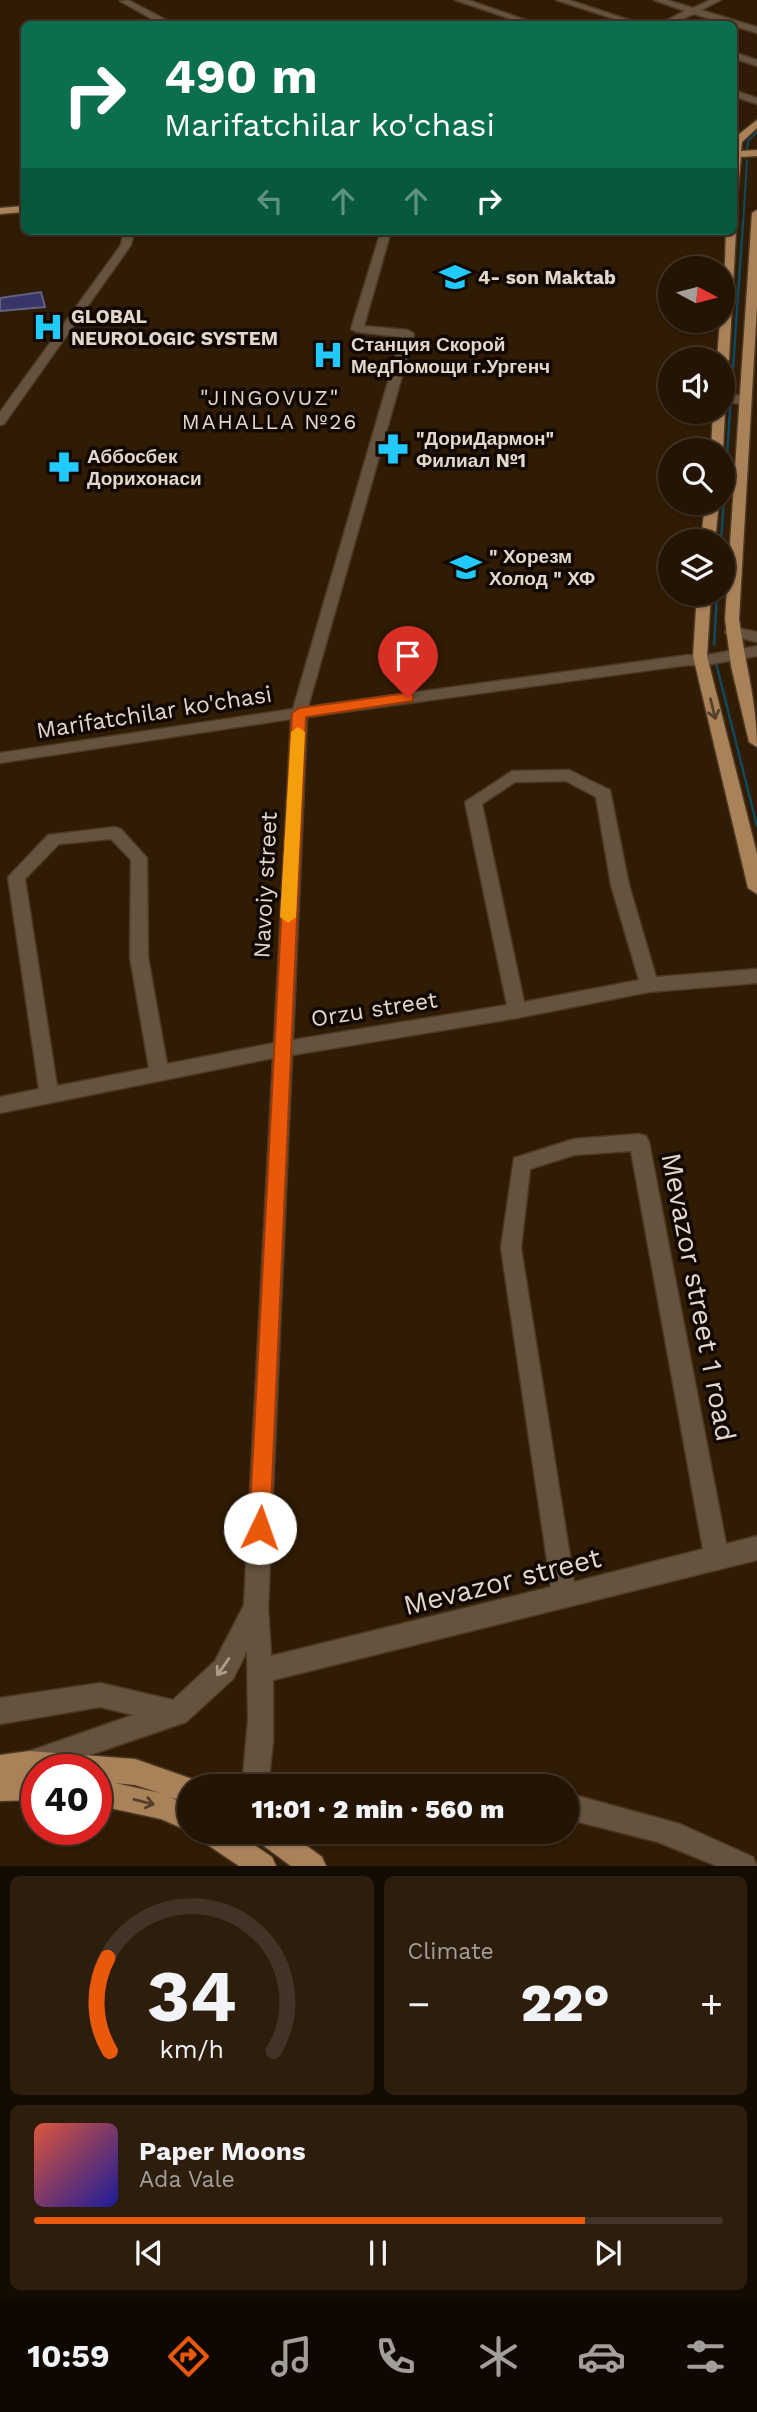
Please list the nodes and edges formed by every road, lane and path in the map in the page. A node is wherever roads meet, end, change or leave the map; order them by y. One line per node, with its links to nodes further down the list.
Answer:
1 (459, 0): 8 (street)
2 (560, 0): 9 (street)
3 (658, 0): 6 (street)
4 (717, 0): 6 (street)
5 (124, 1): 7 (street)
6 (693, 10): 10 (street); 11 (street)
7 (161, 21)
8 (524, 21)
9 (627, 21)
10 (669, 21)
11 (728, 21)
12 (737, 24): 13 (street)
13 (757, 30)
14 (737, 56): 15 (street)
15 (757, 63)
16 (737, 94): 17 (street)
17 (757, 101)
18 (757, 122): 19 (main road)
19 (737, 141)
20 (737, 153): 21 (main road)
21 (757, 153)
22 (21, 209): 23 (main road)
23 (0, 211)
24 (757, 213): 31 (main road)
25 (21, 215): 26 (main road)
26 (0, 218)
27 (128, 235): 34 (street)
28 (385, 235): 41 (street, Navoiy street)
29 (731, 235): 30 (main road)
30 (724, 347)
31 (753, 351): 33 (main road)
32 (735, 399): 33 (street)
33 (746, 400): 36 (main road)
34 (0, 421)
35 (702, 606): 40 (main road)
36 (732, 632): 37 (street); 39 (main road)
37 (757, 637)
38 (757, 651): 39 (street, Marifatchilar ko'chasi)
39 (736, 655): 40 (street, Marifatchilar ko'chasi); 42 (main road)
40 (696, 659): 41 (street, Marifatchilar ko'chasi); 44 (main road, one-way to 44)
41 (299, 713): 43 (street, Marifatchilar ko'chasi); 48 (street, Navoiy street)
42 (757, 742)
43 (0, 758)
44 (757, 888)
45 (757, 976): 46 (street, Orzu street)
46 (649, 985): 47 (street, Orzu street); 47 (street)
47 (517, 1011): 48 (street, Orzu street)
48 (281, 1049): 49 (street, Orzu street); 55 (street, Navoiy street)
49 (159, 1073): 50 (street, Orzu street); 50 (street)
50 (49, 1095): 51 (street, Orzu street)
51 (0, 1105)
52 (757, 1548): 53 (street, Mevazor street)
53 (717, 1559): 54 (street, Mevazor street); 54 (street, Mevazor street 1 road)
54 (564, 1597): 56 (street, Mevazor street)
55 (256, 1607): 56 (street, Navoiy street); 58 (street, one-way to 58)
56 (261, 1671): 62 (street, Navoiy street)
57 (0, 1711): 58 (street)
58 (177, 1713): 59 (street)
59 (83, 1754)
60 (0, 1768): 63 (main road)
61 (112, 1774): 64 (main road)
62 (257, 1774)
63 (21, 1781)
64 (177, 1786)
65 (112, 1796): 67 (main road, one-way to 67)
66 (579, 1809): 72 (street)
67 (177, 1814)
68 (231, 1844): 70 (main road)
69 (283, 1844): 71 (main road)
70 (263, 1866)
71 (313, 1866)
72 (744, 1866)

